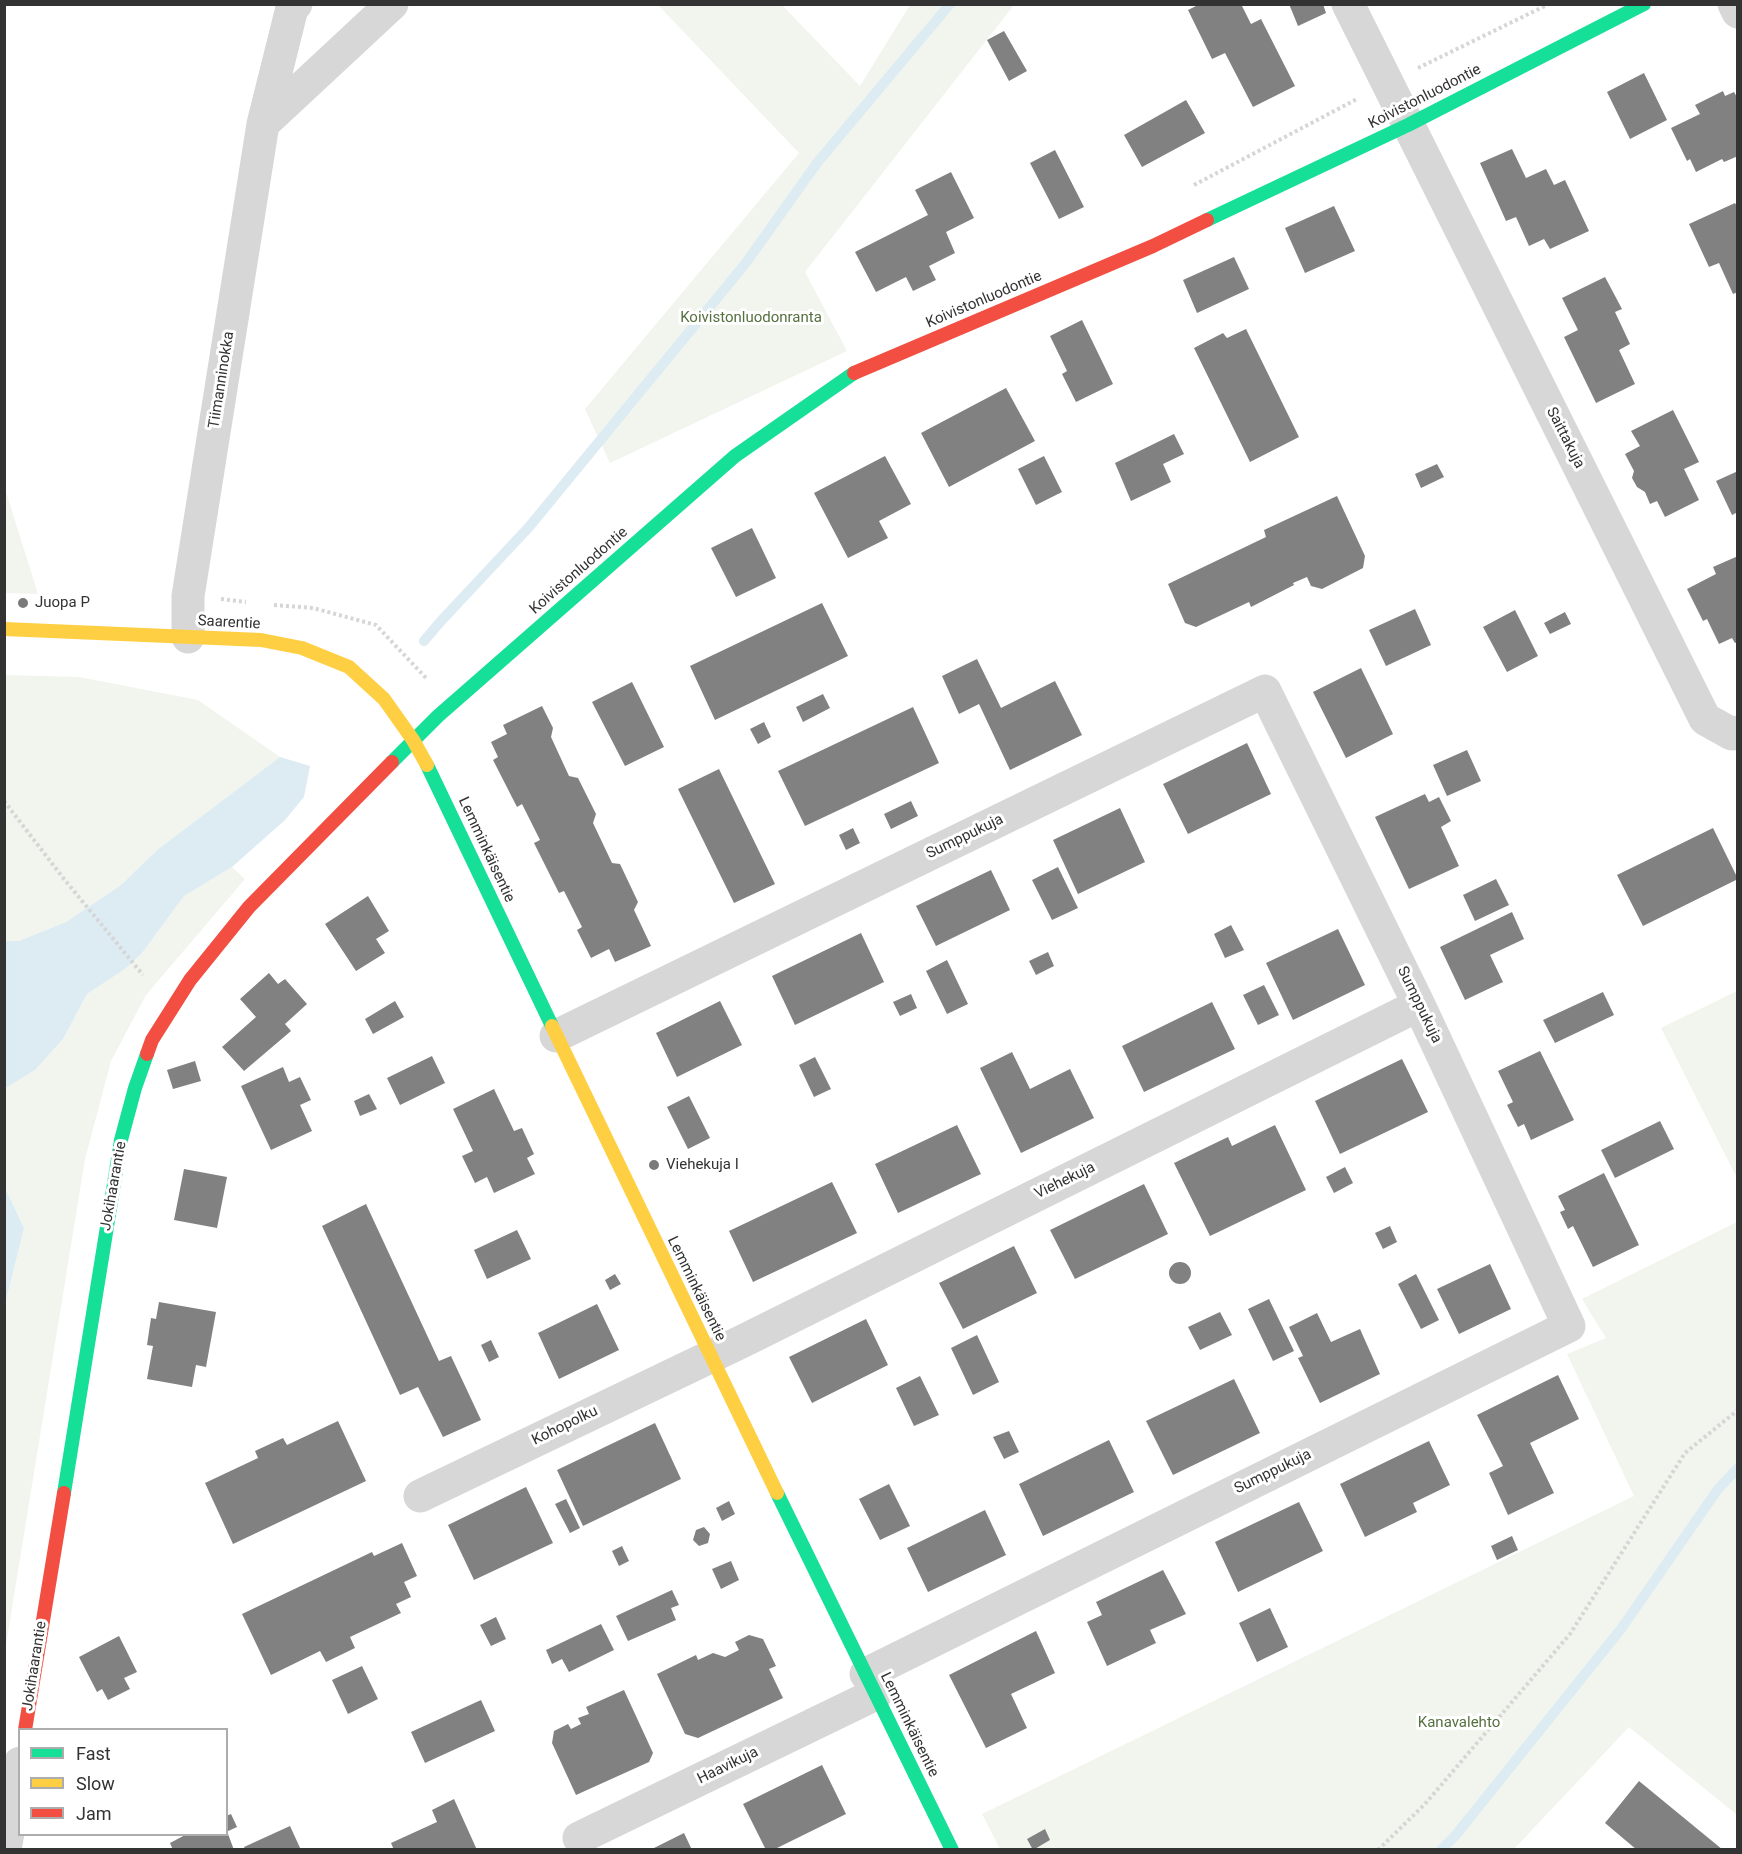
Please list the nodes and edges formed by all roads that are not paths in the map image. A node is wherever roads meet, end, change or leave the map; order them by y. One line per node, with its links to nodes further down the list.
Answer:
1 (296, 4): 7 (street, Tiimanninokka)
2 (392, 4): 7 (street)
3 (1348, 4): 8 (street, Saittakuja)
4 (1644, 4): 8 (street, Koivistonluodontie)
5 (1734, 4): 6 (street)
6 (1737, 12)
7 (263, 124): 10 (street, Tiimanninokka)
8 (1408, 125): 11 (street, Saittakuja); 12 (street, Koivistonluodontie)
9 (4, 629): 10 (street, Saarentie)
10 (188, 637): 12 (street, Saarentie)
11 (1737, 732)
12 (413, 741): 14 (street, Lemminkäisentie); 18 (street, Jokihaarantie)
13 (1419, 1005): 14 (street, Sumppukuja); 15 (street, Viehekuja); 17 (street, Sumppukuja)
14 (556, 1036): 15 (street, Lemminkäisentie)
15 (710, 1356): 16 (street, Kohopolku); 17 (street, Lemminkäisentie)
16 (420, 1496)
17 (871, 1684): 20 (street, Haavikuja); 22 (street, Lemminkäisentie)
18 (25, 1728)
19 (18, 1775): 21 (street)
20 (579, 1838)
21 (5, 1850)
22 (952, 1850)

